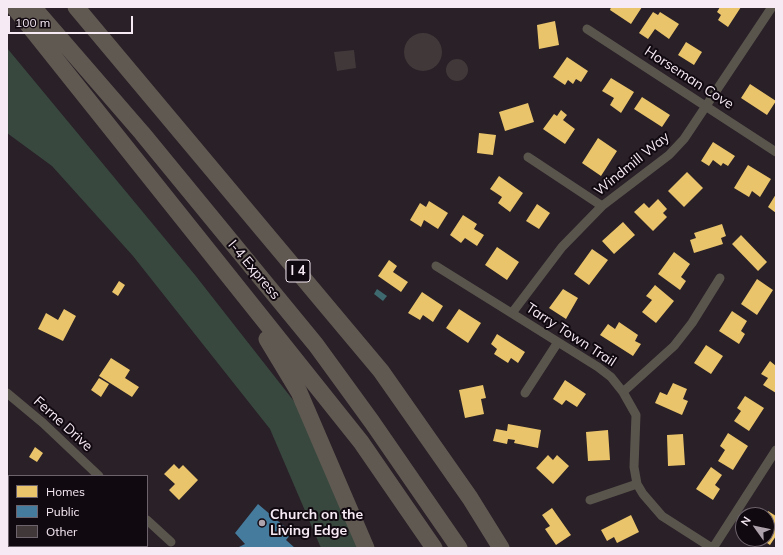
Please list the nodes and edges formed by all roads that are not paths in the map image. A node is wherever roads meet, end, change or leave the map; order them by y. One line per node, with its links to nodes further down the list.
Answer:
1 (14, 7): 10 (highway)
2 (30, 7): 26 (highway, I-4 Express)
3 (76, 7): 27 (highway, I 4)
4 (772, 7): 6 (street, Windmill Way)
5 (586, 29): 6 (street, Horseman Cove)
6 (707, 107): 7 (street, Horseman Cove); 9 (street, Windmill Way)
7 (776, 152)
8 (528, 157): 9 (street)
9 (602, 206): 13 (street, Windmill Way)
10 (184, 220): 24 (highway); 25 (highway)
11 (436, 266): 13 (street, Tarry Town Trail)
12 (720, 278): 15 (street)
13 (512, 313): 14 (street, Tarry Town Trail)
14 (558, 342): 15 (street, Tarry Town Trail); 17 (street)
15 (623, 392): 20 (street, Tarry Town Trail)
16 (7, 393): 19 (street, Ferne Drive)
17 (525, 393)
18 (776, 450): 28 (street)
19 (98, 475)
20 (637, 484): 21 (street); 28 (street, Tarry Town Trail)
21 (590, 500)
22 (148, 521): 23 (street)
23 (171, 542)
24 (366, 548)
25 (434, 548)
26 (459, 548)
27 (501, 548)
28 (712, 548)

